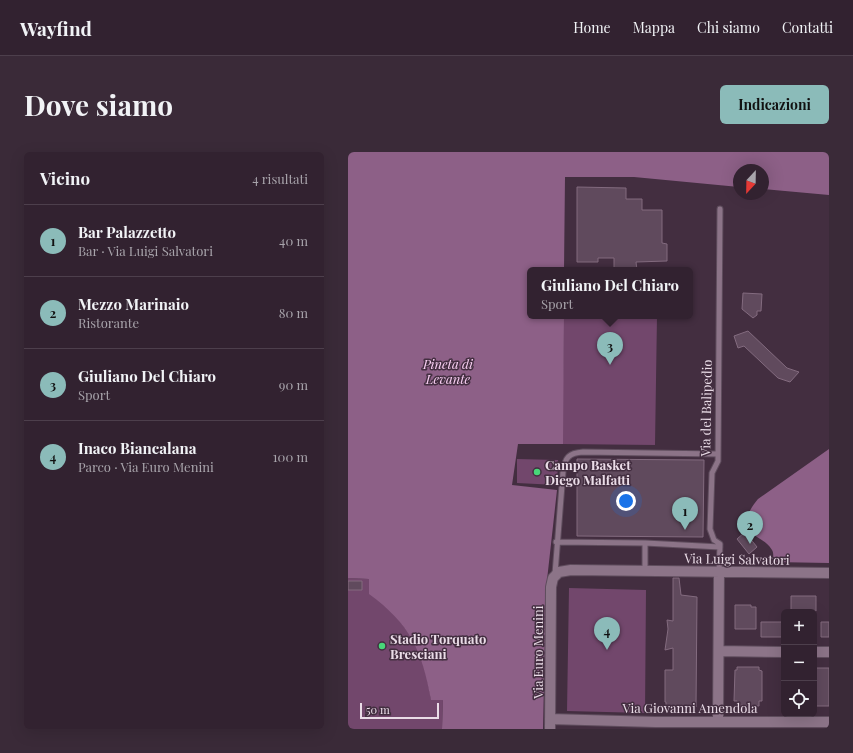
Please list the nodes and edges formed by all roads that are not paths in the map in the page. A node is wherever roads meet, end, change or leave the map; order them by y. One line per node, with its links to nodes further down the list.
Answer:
1 (720, 209): 2 (lane, Via del Balipedio)
2 (718, 454): 3 (lane); 5 (lane, Via del Balipedio)
3 (556, 542): 4 (lane, Via Luigi Salvatori); 9 (lane)
4 (645, 543): 5 (lane, Via Luigi Salvatori); 6 (lane)
5 (720, 547): 7 (lane)
6 (645, 571): 7 (street, Via Luigi Salvatori); 9 (street, Via Luigi Salvatori)
7 (719, 572): 8 (street, Via Luigi Salvatori); 10 (street)
8 (829, 573)
9 (554, 575): 16 (street, Via Euro Menini)
10 (719, 651): 11 (street); 14 (street)
11 (781, 652)
12 (817, 652): 13 (street)
13 (829, 652)
14 (718, 721): 15 (street, Via Giovanni Amendola); 16 (street, Via Giovanni Amendola)
15 (829, 722)
16 (550, 724)

